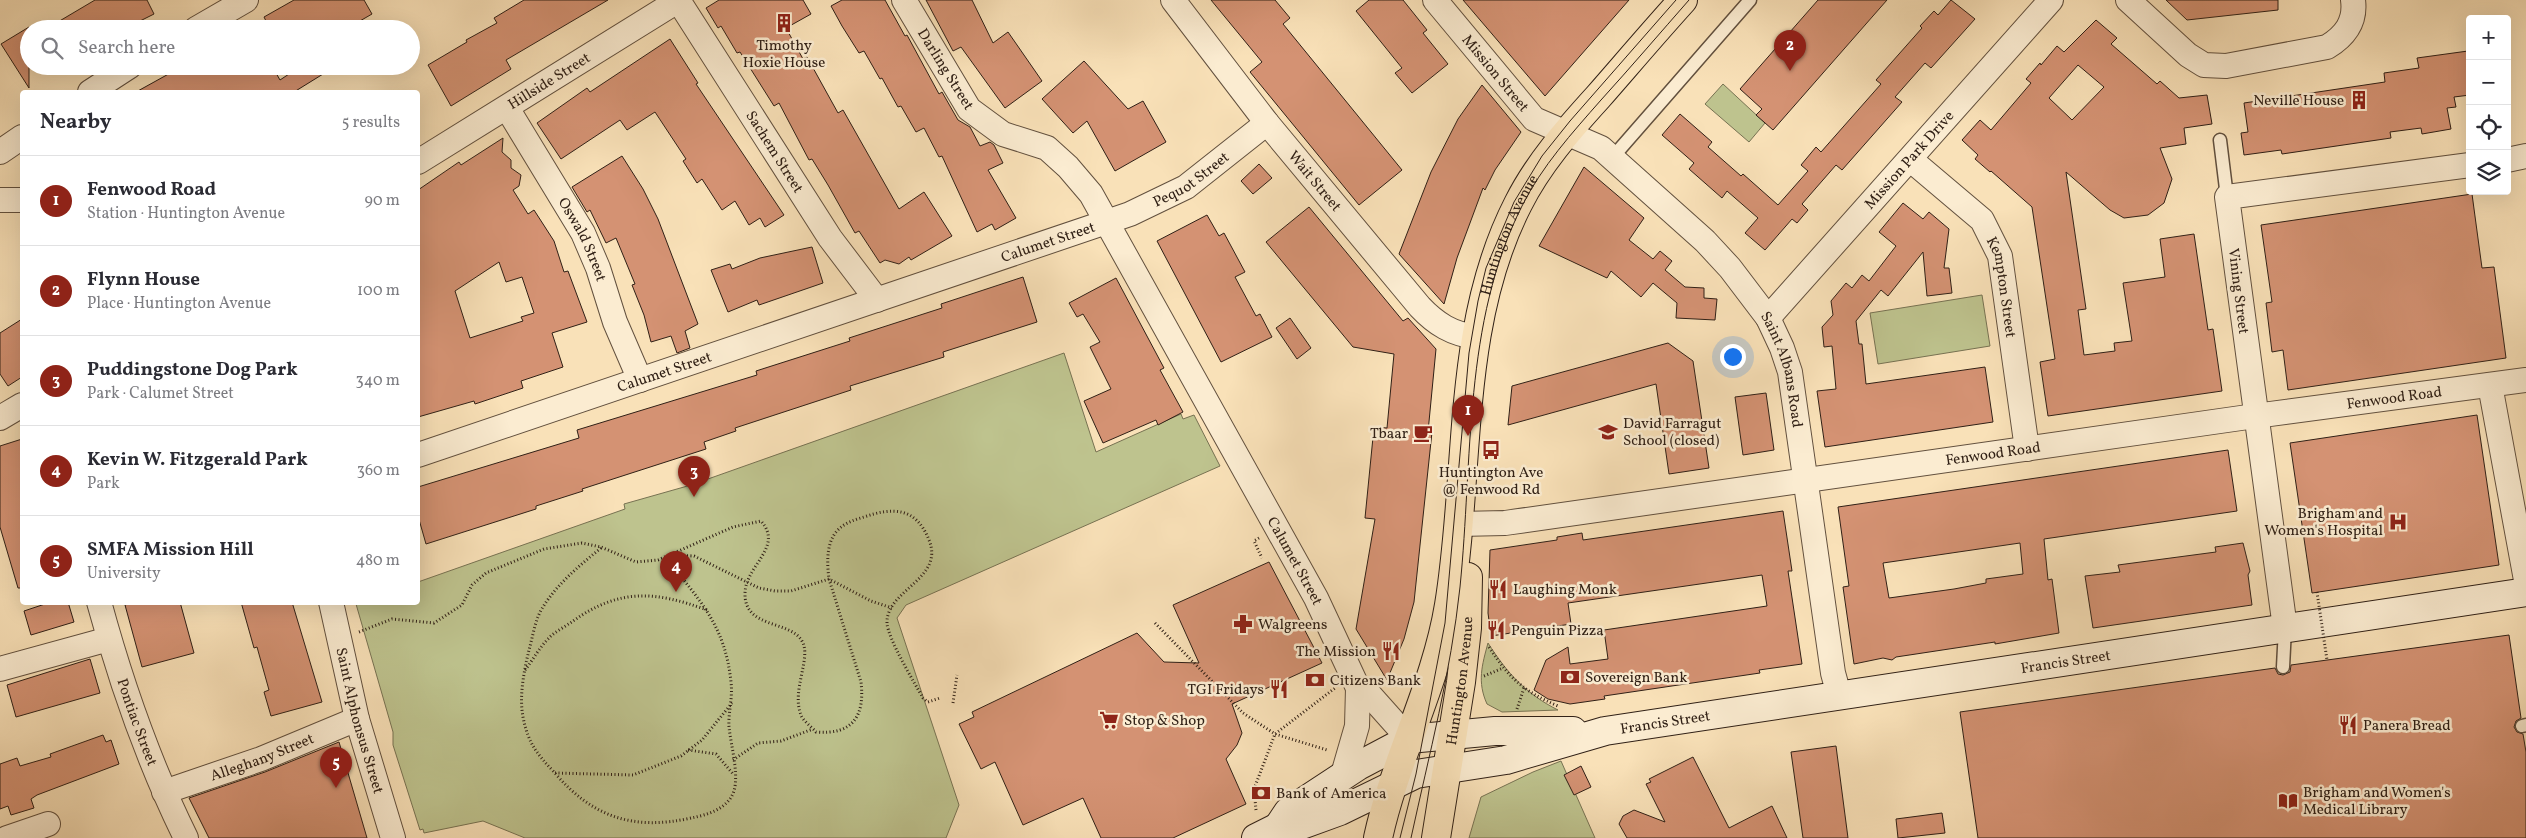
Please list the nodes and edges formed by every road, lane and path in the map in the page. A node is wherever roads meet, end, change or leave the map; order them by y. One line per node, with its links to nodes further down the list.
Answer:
1 (246, 0): 11 (street)
2 (679, 0): 14 (street, Hillside Street); 30 (street, Sachem Street)
3 (904, 0): 29 (street, Darling Street)
4 (1173, 0): 15 (street, Wait Street)
5 (1435, 0): 16 (street, Mission Street)
6 (1682, 0): 16 (main road, Huntington Avenue)
7 (1750, 0): 21 (lane)
8 (2051, 0): 23 (street, Mission Park Drive)
9 (2128, 0): 10 (street)
10 (2353, 0)
11 (212, 20)
12 (116, 75): 13 (street)
13 (93, 90)
14 (508, 108): 24 (street, Hillside Street); 33 (street, Oswald Street)
15 (1267, 123): 29 (street, Pequot Street); 32 (street, Wait Street)
16 (1566, 133): 21 (street, Saint Albans Road); 32 (main road, Huntington Avenue)
17 (20, 138): 19 (street)
18 (2220, 140): 26 (lane)
19 (0, 152)
20 (2526, 156): 22 (street)
21 (1612, 158): 31 (street, Saint Albans Road)
22 (2511, 159)
23 (1911, 160): 31 (street, Mission Park Drive); 39 (street, Kempton Street)
24 (420, 161)
25 (2466, 166): 26 (street)
26 (2227, 196): 37 (street, Vining Street)
27 (0, 200): 28 (street)
28 (20, 200)
29 (1108, 223): 30 (street, Calumet Street); 69 (street, Calumet Street)
30 (877, 300): 33 (street, Calumet Street)
31 (1768, 318): 41 (street, Saint Albans Road)
32 (1476, 337): 42 (main road, Huntington Avenue)
33 (640, 380): 40 (street, Calumet Street)
34 (2526, 380): 35 (street, Fenwood Road)
35 (2490, 385): 37 (street, Fenwood Road); 49 (street)
36 (20, 406): 38 (street)
37 (2255, 416): 39 (street, Fenwood Road); 58 (street, Vining Street)
38 (0, 418)
39 (2027, 449): 41 (street, Fenwood Road)
40 (420, 454)
41 (1807, 481): 42 (street, Fenwood Road); 71 (street, Saint Albans Road)
42 (1459, 524): 81 (main road, Huntington Avenue); 82 (main road, Huntington Avenue)
43 (1254, 541): 47 (path)
44 (601, 547): 46 (path); 59 (path); 66 (path)
45 (672, 555): 46 (path); 50 (path); 50 (path)
46 (666, 558): 56 (path)
47 (1262, 558)
48 (829, 578): 50 (path); 55 (path); 55 (path); 78 (path)
49 (2526, 580)
50 (748, 582): 78 (path)
51 (2317, 592): 62 (path, bridge)
52 (2526, 592): 58 (main road, Francis Street)
53 (100, 605): 60 (street, Pontiac Street)
54 (333, 605): 77 (street, Saint Alphonsus Street)
55 (892, 608): 72 (path)
56 (707, 610): 66 (path); 74 (path)
57 (1155, 623): 80 (path)
58 (2285, 628): 63 (lane); 71 (main road, Francis Street)
59 (359, 632)
60 (109, 639): 65 (street); 91 (street, Pontiac Street)
61 (1489, 647): 64 (path)
62 (2327, 660)
63 (2283, 667)
64 (1503, 668): 68 (path); 70 (path)
65 (0, 669)
66 (523, 673): 87 (path)
67 (957, 675): 73 (path)
68 (1481, 677)
69 (1349, 686): 80 (path); 82 (street, Calumet Street); 89 (street)
70 (1524, 688): 75 (path); 76 (path)
71 (1839, 695): 79 (main road, Francis Street)
72 (940, 698)
73 (953, 703)
74 (732, 704): 83 (path); 85 (path)
75 (1560, 708)
76 (1516, 713)
77 (357, 718): 91 (street, Alleghany Street); 97 (street, Saint Alphonsus Street)
78 (813, 729): 85 (path)
79 (1605, 731): 81 (main road, Francis Street); 86 (main road, Francis Street)
80 (1275, 734): 84 (path); 92 (path)
81 (1452, 736): 82 (main road, Francis Street); 86 (main road, Huntington Avenue)
82 (1410, 739): 89 (main road); 90 (main road, Huntington Avenue)
83 (688, 750): 87 (path); 88 (path)
84 (1334, 752)
85 (733, 760): 88 (path)
86 (1448, 769): 90 (main road, Francis Street); 99 (main road, Huntington Avenue)
87 (554, 773): 88 (path)
88 (735, 776)
89 (1342, 778): 94 (main road)
90 (1393, 787): 94 (main road, Francis Street); 98 (main road, Huntington Avenue)
91 (164, 792): 96 (street, Pontiac Street)
92 (1256, 810)
93 (48, 824): 95 (street)
94 (1267, 833)
95 (7, 838)
96 (186, 838)
97 (393, 838)
98 (1378, 838)
99 (1436, 838)

